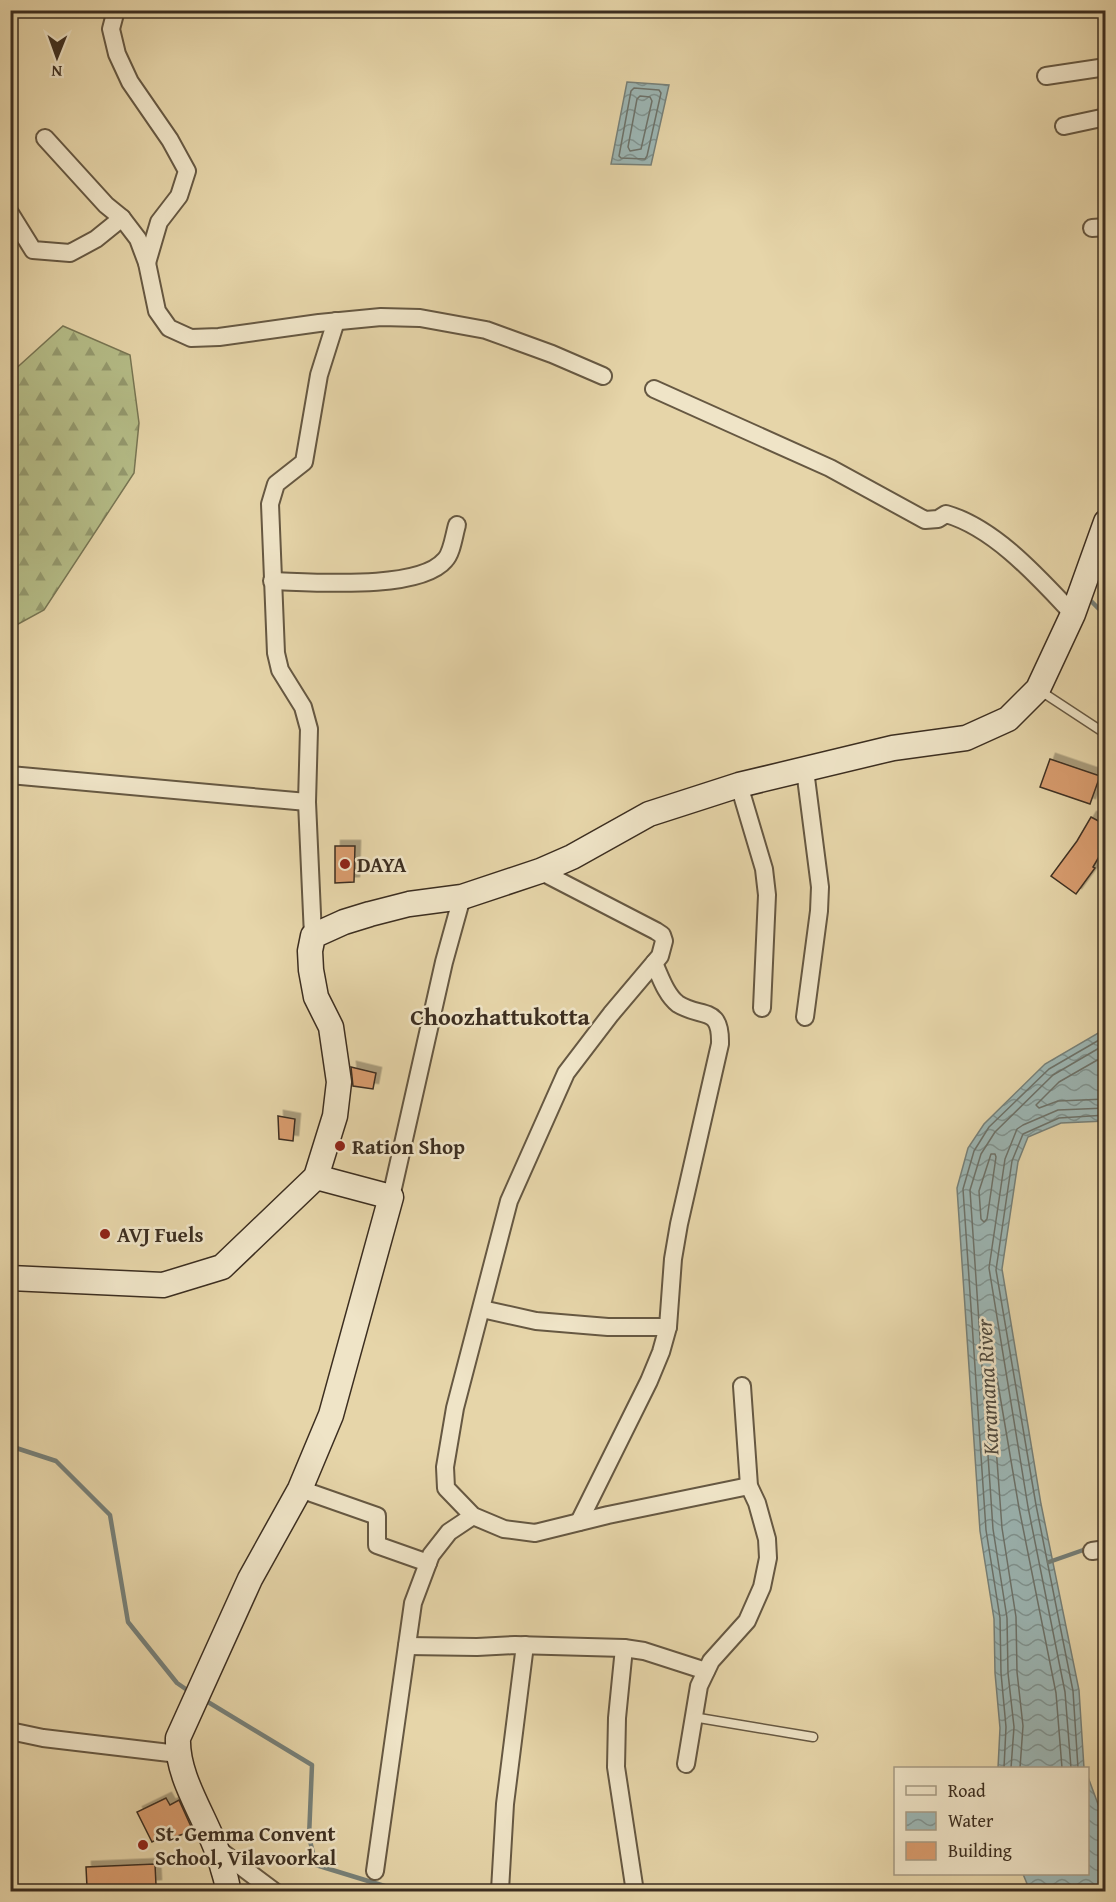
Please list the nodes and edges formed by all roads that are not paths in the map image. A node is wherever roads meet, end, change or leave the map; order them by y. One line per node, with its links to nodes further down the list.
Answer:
1 (116, 10): 9 (street)
2 (1106, 67): 3 (street)
3 (1046, 76)
4 (1106, 117): 5 (street)
5 (1064, 126)
6 (45, 138): 8 (street)
7 (10, 213): 8 (street)
8 (122, 218): 9 (street)
9 (147, 263): 10 (street)
10 (336, 321): 11 (street); 15 (street)
11 (603, 376)
12 (654, 389): 16 (street)
13 (1106, 522): 16 (main road)
14 (457, 525): 15 (street)
15 (272, 581): 22 (street)
16 (1073, 614): 17 (main road)
17 (1038, 689): 18 (lane); 19 (main road)
18 (1106, 734)
19 (805, 770): 21 (main road); 28 (street)
20 (10, 775): 22 (street)
21 (739, 785): 23 (main road); 27 (street)
22 (307, 802): 25 (street)
23 (540, 871): 24 (main road); 26 (street)
24 (462, 897): 25 (main road); 30 (street)
25 (313, 936): 29 (main road)
26 (654, 963): 32 (street); 33 (street)
27 (762, 1008)
28 (805, 1017)
29 (315, 1177): 30 (main road); 31 (main road)
30 (391, 1197): 36 (main road)
31 (10, 1278)
32 (482, 1309): 33 (street); 37 (street)
33 (668, 1327): 38 (street)
34 (742, 1386): 35 (street)
35 (749, 1486): 38 (street); 43 (street)
36 (300, 1489): 39 (street); 47 (main road)
37 (473, 1516): 38 (street); 39 (street)
38 (579, 1522)
39 (428, 1563): 40 (street)
40 (407, 1646): 41 (street); 50 (street)
41 (525, 1646): 42 (street); 51 (street)
42 (624, 1648): 43 (street); 54 (street)
43 (706, 1671): 44 (street)
44 (692, 1717): 46 (lane); 48 (street)
45 (10, 1731): 47 (street)
46 (813, 1737)
47 (178, 1754): 49 (main road)
48 (686, 1764)
49 (218, 1849): 52 (main road); 53 (street)
50 (375, 1871)
51 (500, 1890)
52 (228, 1892)
53 (275, 1892)
54 (635, 1892)

